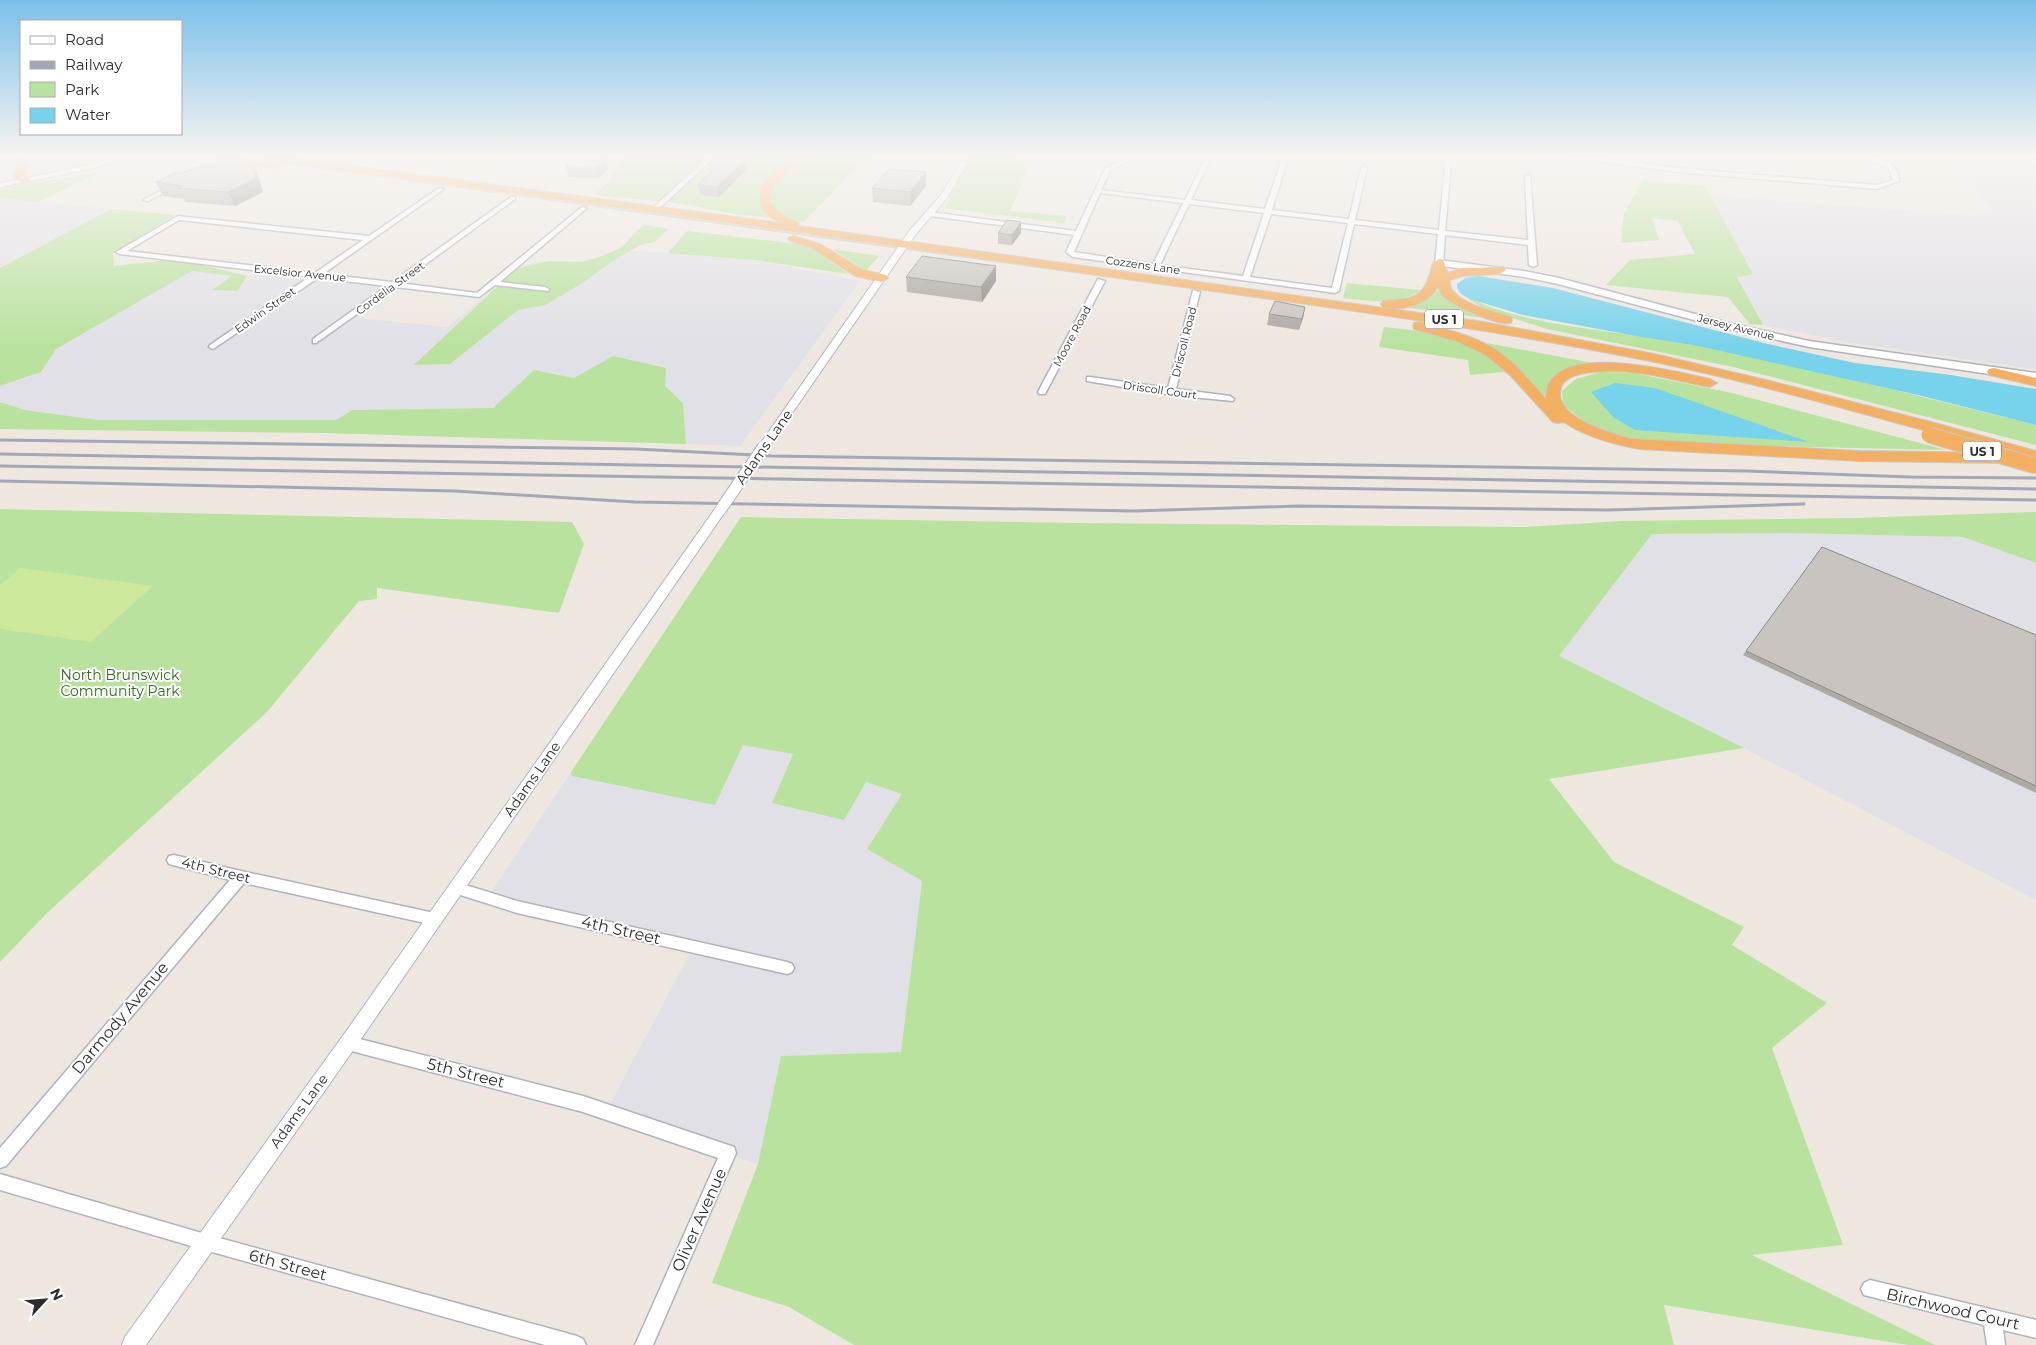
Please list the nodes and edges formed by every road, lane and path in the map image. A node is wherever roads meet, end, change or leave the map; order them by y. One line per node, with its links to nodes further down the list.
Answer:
1 (175, 220): 29 (street, Excelsior Avenue)
2 (195, 220): 22 (street, Excelsior Avenue)
3 (395, 220): 22 (street, Edwin Street)
4 (484, 220): 35 (street, Cordelia Street)
5 (570, 220): 34 (street)
6 (669, 220): 21 (highway, US 1)
7 (727, 220): 18 (highway, US 1)
8 (782, 220): 18 (highway)
9 (925, 220): 24 (street, Adams Lane)
10 (975, 220): 19 (street)
11 (1083, 220): 19 (street, Cozzens Lane)
12 (1178, 220): 27 (street)
13 (1266, 220): 32 (street)
14 (1333, 220): 17 (street)
15 (1443, 220): 20 (street)
16 (1531, 220): 23 (street)
17 (1352, 222): 20 (street); 32 (street, Cozzens Lane)
18 (808, 232): 24 (highway, US 1)
19 (1077, 233): 27 (street, Cozzens Lane)
20 (1442, 234): 23 (street); 25 (street)
21 (779, 235): 24 (highway, US 1); 30 (highway)
22 (368, 238): 29 (street, Edwin Street)
23 (1532, 243): 26 (street)
24 (902, 248): 30 (street, Adams Lane); 33 (highway, US 1); 38 (highway, US 1)
25 (1439, 263): 28 (main road, Jersey Avenue); 31 (highway); 38 (highway)
26 (1533, 265)
27 (1155, 267): 32 (street, Cozzens Lane)
28 (1500, 270): 31 (highway); 43 (main road, Jersey Avenue)
29 (316, 274): 35 (street, Excelsior Avenue); 41 (street, Edwin Street)
30 (882, 278): 57 (street, Adams Lane, bridge)
31 (1444, 278): 42 (highway)
32 (1246, 280)
33 (1101, 281): 37 (highway, US 1); 47 (street, Moore Road)
34 (493, 283): 35 (street, Excelsior Avenue); 36 (street)
35 (397, 284): 40 (street, Cordelia Street)
36 (545, 289)
37 (1196, 292): 39 (highway, US 1); 48 (street, Driscoll Road)
38 (1262, 293): 42 (highway, US 1)
39 (1406, 322): 49 (highway, US 1); 54 (highway)
40 (316, 341)
41 (213, 347)
42 (1654, 358): 52 (highway, US 1)
43 (1994, 372): 44 (main road, Jersey Avenue); 46 (highway)
44 (2036, 377)
45 (1090, 378): 48 (street, Driscoll Court)
46 (2036, 382)
47 (1042, 392)
48 (1171, 392): 50 (street, Driscoll Court)
49 (1760, 392): 51 (highway, US 1); 53 (highway)
50 (1230, 399)
51 (1928, 435): 54 (highway, US 1, bridge)
52 (1976, 439): 53 (highway, US 1)
53 (2036, 457)
54 (2036, 466)
55 (174, 860): 56 (street, 4th Street)
56 (242, 877): 58 (street, 4th Street); 62 (street, Darmody Avenue)
57 (456, 888): 58 (street, Adams Lane); 59 (street, 4th Street)
58 (434, 918): 60 (street, Adams Lane)
59 (787, 968)
60 (348, 1043): 61 (street, 5th Street); 64 (street, Adams Lane)
61 (584, 1104): 70 (street, Oliver Avenue)
62 (0, 1160)
63 (0, 1182): 64 (street, 6th Street)
64 (205, 1242): 68 (street, Adams Lane); 69 (street, 6th Street)
65 (1870, 1289): 66 (street, Birchwood Court)
66 (1992, 1319): 67 (street, Birchwood Court); 71 (street)
67 (2036, 1329)
68 (133, 1345)
69 (577, 1345)
70 (644, 1345)
71 (1996, 1345)

